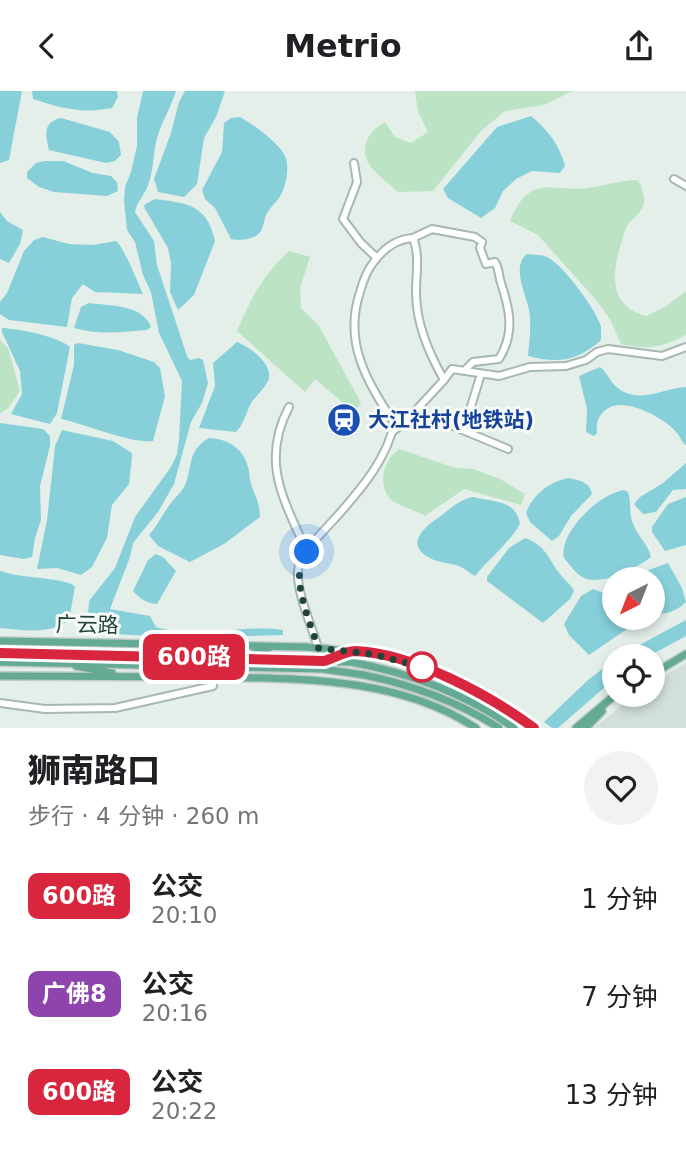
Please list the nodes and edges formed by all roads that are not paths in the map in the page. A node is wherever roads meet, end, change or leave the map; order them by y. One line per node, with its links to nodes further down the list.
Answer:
1 (354, 163): 5 (street)
2 (674, 179): 3 (street)
3 (686, 186)
4 (413, 238): 5 (street); 7 (street); 9 (street)
5 (377, 258): 13 (street)
6 (686, 347): 8 (street)
7 (466, 369): 8 (street); 9 (street)
8 (481, 374): 12 (street)
9 (444, 380): 13 (street)
10 (289, 407): 15 (street)
11 (429, 416): 12 (street)
12 (464, 429): 14 (street)
13 (392, 432): 15 (street)
14 (508, 449)
15 (307, 552): 18 (street)
16 (0, 641): 17 (main road, 广云路)
17 (273, 646): 18 (main road, 广云路); 22 (main road)
18 (318, 648): 19 (main road, 广云路)
19 (353, 651): 23 (main road); 30 (main road, 广云路)
20 (686, 652): 26 (main road)
21 (0, 653): 22 (main road, 广云路)
22 (240, 658): 23 (main road, 广云路)
23 (324, 661): 36 (main road, 广云路, bridge)
24 (0, 662): 25 (main road, 广云路)
25 (69, 664): 28 (main road); 35 (main road, 广云路, bridge)
26 (665, 665)
27 (0, 676): 28 (main road)
28 (124, 677): 29 (main road)
29 (214, 677): 31 (street); 34 (main road)
30 (489, 699): 34 (main road); 37 (main road, 广云路)
31 (0, 703)
32 (602, 706): 38 (main road)
33 (608, 707): 39 (main road)
34 (474, 727)
35 (499, 728)
36 (514, 728)
37 (534, 728)
38 (576, 728)
39 (586, 728)

